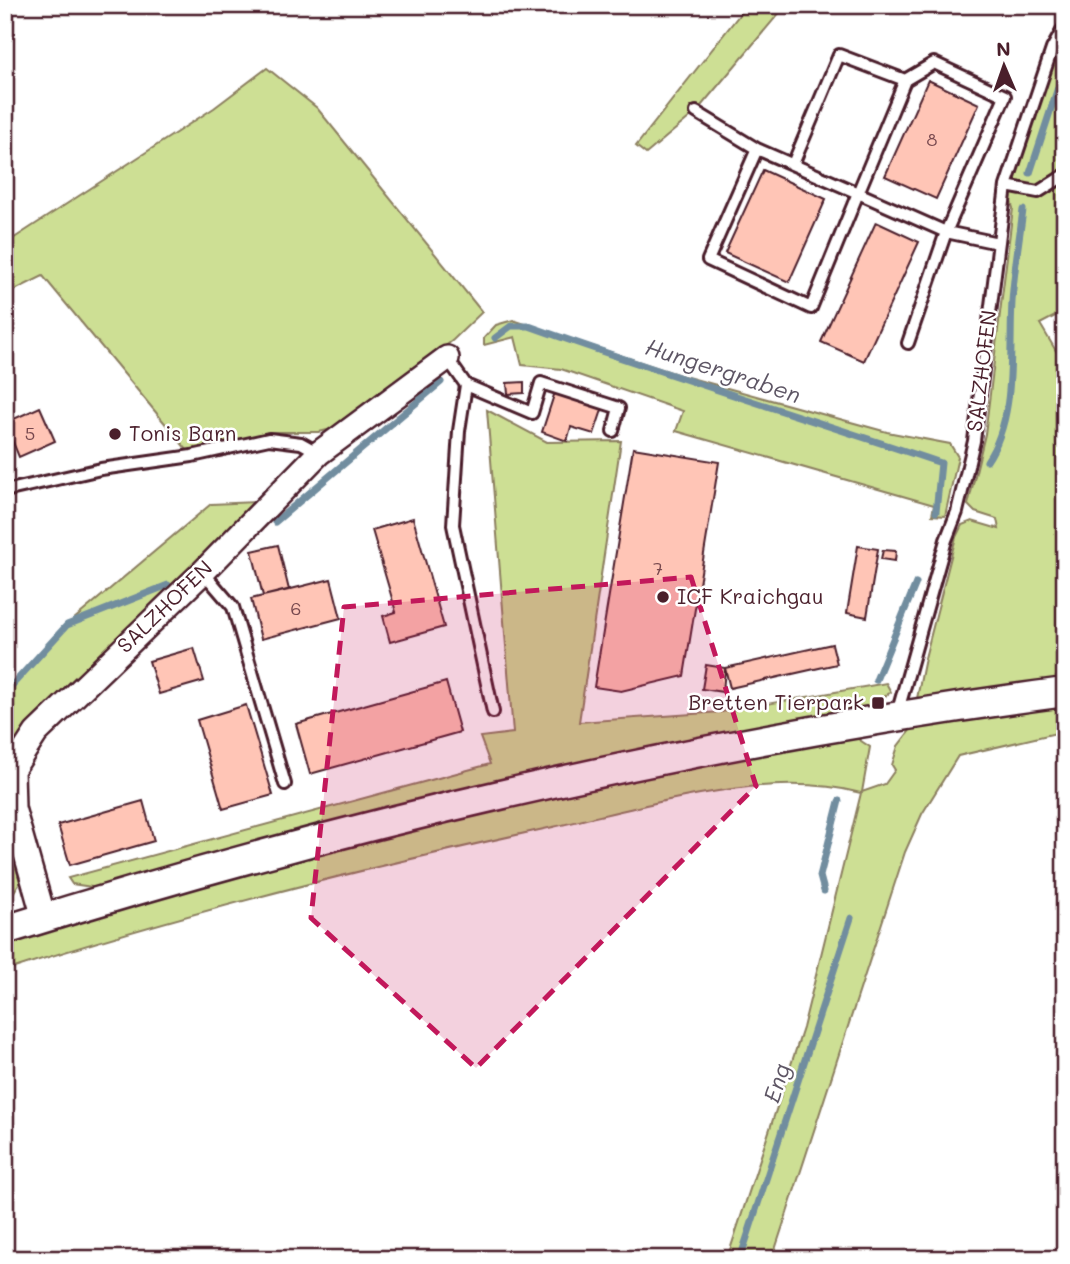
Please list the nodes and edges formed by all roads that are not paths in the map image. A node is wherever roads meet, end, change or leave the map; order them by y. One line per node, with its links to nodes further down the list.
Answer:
1 (1065, 26): 7 (lane, SALZHOFEN)
2 (905, 80): 5 (lane); 8 (lane); 9 (lane)
3 (696, 112): 4 (lane)
4 (757, 149): 5 (lane); 8 (lane)
5 (793, 164): 8 (lane)
6 (1065, 175): 7 (lane)
7 (1006, 186): 10 (lane, SALZHOFEN)
8 (858, 193): 9 (lane)
9 (946, 232): 10 (lane); 11 (lane)
10 (998, 243): 20 (lane, SALZHOFEN)
11 (908, 343)
12 (447, 358): 13 (lane); 15 (street, SALZHOFEN)
13 (466, 385): 14 (lane); 19 (lane)
14 (613, 431)
15 (319, 453): 16 (lane); 17 (street, SALZHOFEN)
16 (5, 491)
17 (203, 572): 21 (lane); 22 (street, SALZHOFEN)
18 (1065, 692): 20 (street)
19 (493, 712)
20 (896, 717): 22 (street)
21 (285, 784)
22 (44, 918): 23 (street)
23 (5, 930)

